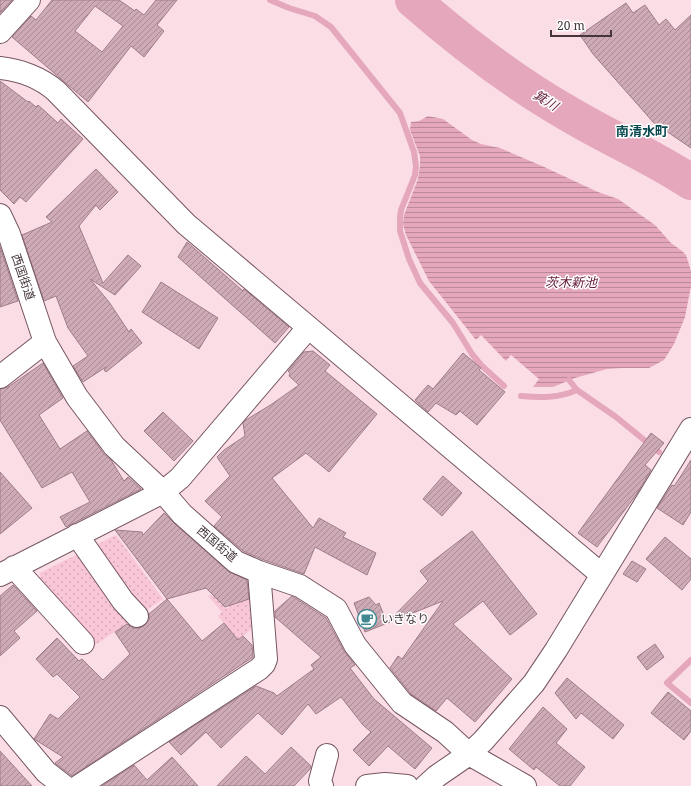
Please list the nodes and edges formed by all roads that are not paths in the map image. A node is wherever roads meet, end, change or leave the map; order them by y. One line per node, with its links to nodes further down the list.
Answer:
1 (29, 0): 2 (street)
2 (0, 32)
3 (0, 68): 5 (street)
4 (0, 215): 6 (street, 西国街道)
5 (308, 328): 9 (street); 13 (street)
6 (45, 342): 7 (street); 9 (street, 西国街道)
7 (0, 378)
8 (691, 428): 13 (street)
9 (163, 492): 10 (street); 12 (street, 西国街道)
10 (76, 535): 11 (street); 14 (street)
11 (7, 571): 15 (street)
12 (259, 572): 17 (street, 西国街道); 20 (street)
13 (602, 576): 17 (street)
14 (137, 616)
15 (84, 643)
16 (0, 717): 19 (street)
17 (469, 754): 24 (street); 25 (street, 西国街道)
18 (327, 755): 21 (street)
19 (64, 786)
20 (79, 786)
21 (322, 786)
22 (367, 786): 23 (street)
23 (407, 786)
24 (426, 786)
25 (525, 786)

